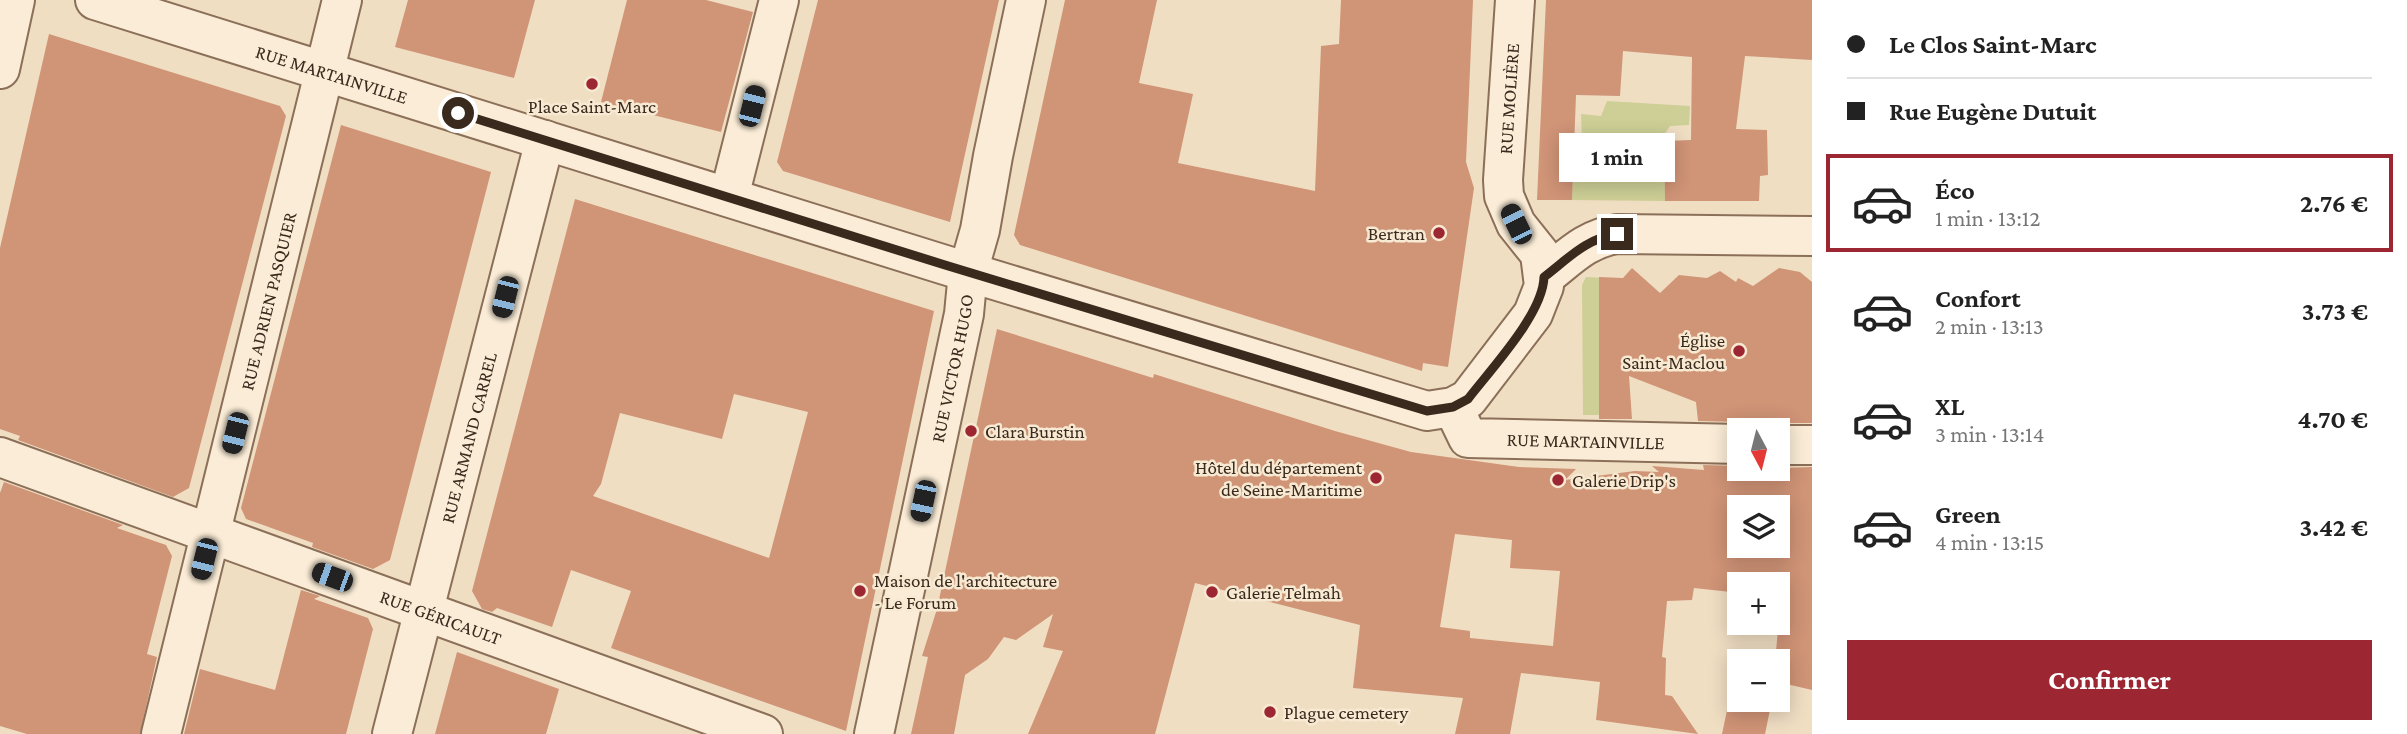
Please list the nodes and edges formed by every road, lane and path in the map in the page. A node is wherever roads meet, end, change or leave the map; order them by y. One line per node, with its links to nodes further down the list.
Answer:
1 (15, 0): 7 (street)
2 (94, 0): 8 (street, RUE MARTAINVILLE)
3 (342, 0): 8 (street)
4 (779, 0): 10 (street)
5 (1026, 0): 12 (street, RUE VICTOR HUGO)
6 (1515, 0): 13 (street, RUE MOLIÈRE)
7 (0, 69)
8 (324, 71): 9 (street, RUE MARTAINVILLE); 19 (street, RUE ADRIEN PASQUIER)
9 (545, 140): 10 (street, RUE MARTAINVILLE); 20 (street, RUE ARMAND CARREL)
10 (729, 197): 12 (street, RUE MARTAINVILLE)
11 (1812, 236): 13 (street)
12 (968, 271): 14 (street, RUE MARTAINVILLE); 24 (street, RUE VICTOR HUGO)
13 (1544, 277): 14 (street)
14 (1461, 403): 15 (street, RUE MARTAINVILLE)
15 (1727, 444)
16 (1790, 445): 17 (street)
17 (1812, 445)
18 (0, 457): 19 (street, RUE GÉRICAULT)
19 (210, 533): 20 (street, RUE GÉRICAULT); 21 (street, RUE ADRIEN PASQUIER)
20 (424, 611): 22 (street, RUE ARMAND CARREL); 23 (street, RUE GÉRICAULT)
21 (161, 734)
22 (392, 734)
23 (763, 734)
24 (874, 734)

